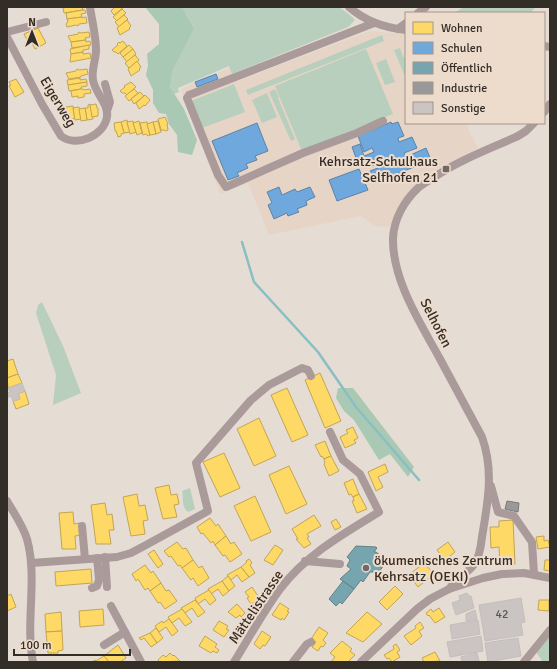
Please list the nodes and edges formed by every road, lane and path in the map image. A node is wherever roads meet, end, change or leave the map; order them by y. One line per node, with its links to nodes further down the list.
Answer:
1 (90, 7): 9 (street)
2 (349, 7): 4 (street)
3 (46, 22): 6 (street)
4 (374, 23): 5 (street); 10 (street)
5 (402, 30)
6 (7, 32)
7 (7, 37): 9 (street, Eigerweg)
8 (105, 84): 9 (street)
9 (107, 111)
10 (384, 121)
11 (533, 124): 14 (street, Selhofen)
12 (311, 376): 17 (street)
13 (330, 432): 19 (street, Mättelistrasse)
14 (489, 481): 22 (street); 26 (street, Selhofen)
15 (7, 501): 20 (street)
16 (82, 526): 18 (street)
17 (101, 558): 18 (street); 24 (street); 25 (street)
18 (85, 559): 20 (street)
19 (305, 562): 21 (street); 34 (street, Mättelistrasse)
20 (31, 563): 32 (street)
21 (340, 564)
22 (534, 574): 23 (street); 26 (street)
23 (550, 578)
24 (107, 587)
25 (92, 588)
26 (449, 589): 36 (street)
27 (111, 606): 29 (street)
28 (550, 630): 37 (street)
29 (125, 632): 31 (street); 33 (street)
30 (311, 642): 35 (street)
31 (104, 645)
32 (33, 662)
33 (141, 662)
34 (234, 662)
35 (293, 662)
36 (361, 662)
37 (524, 662)

